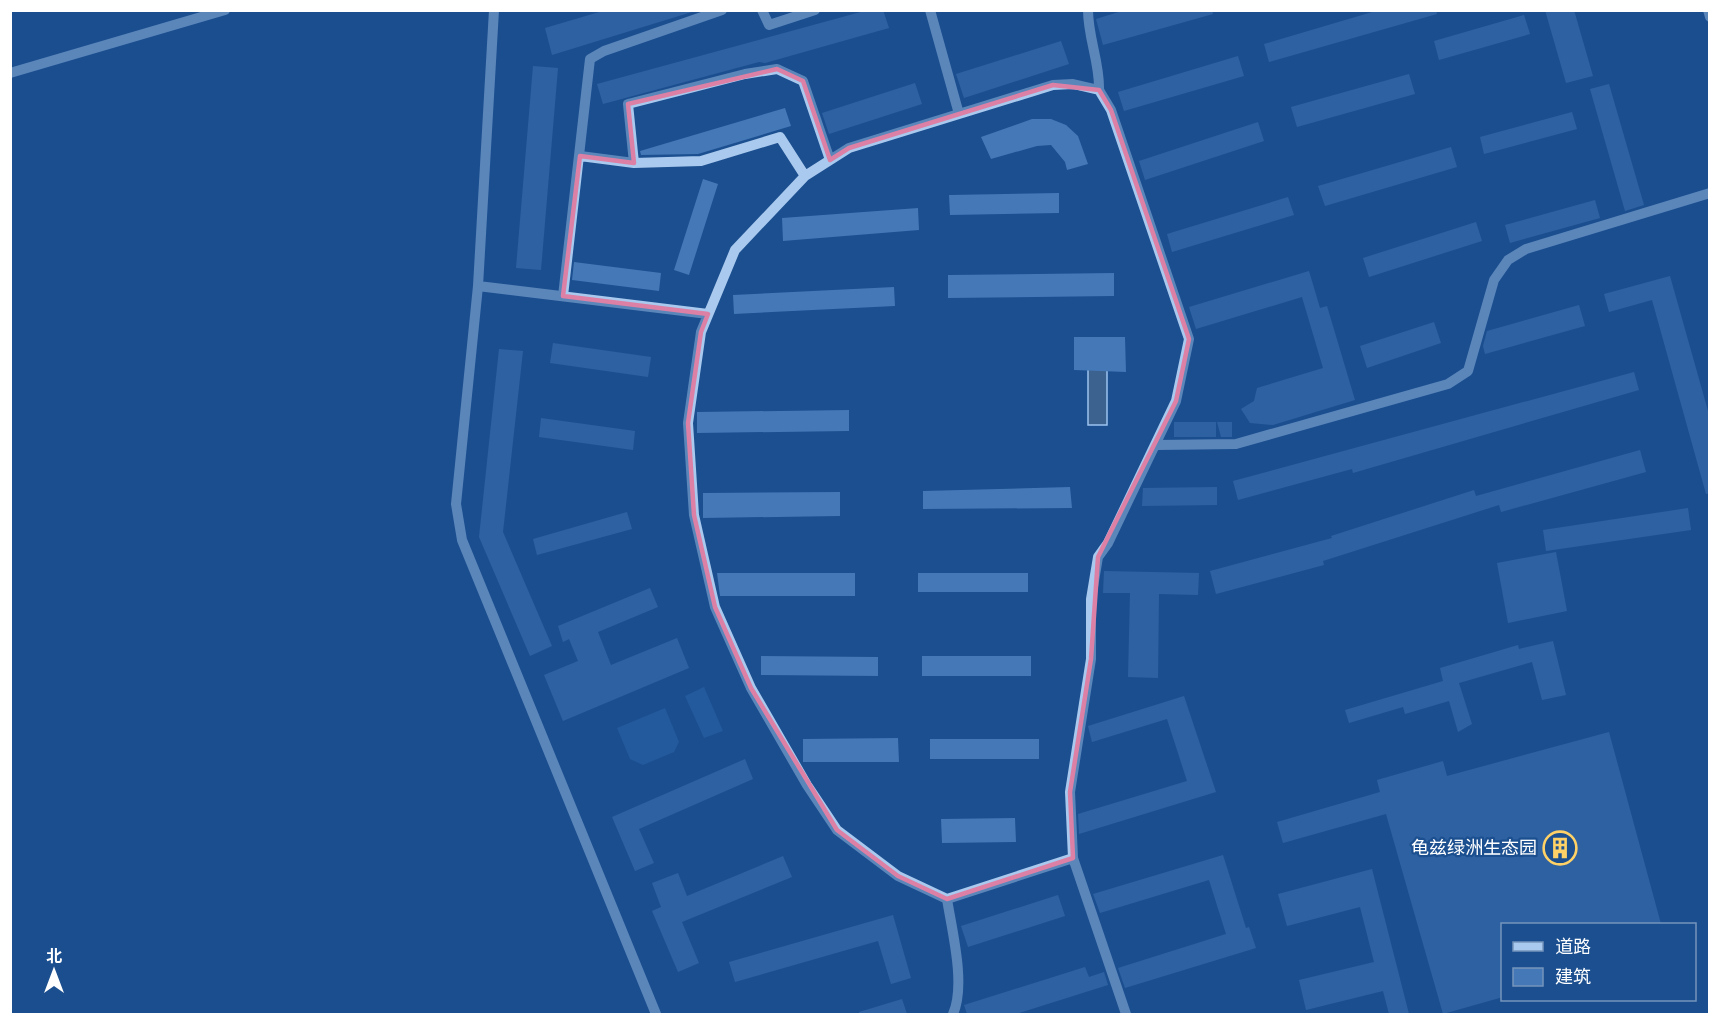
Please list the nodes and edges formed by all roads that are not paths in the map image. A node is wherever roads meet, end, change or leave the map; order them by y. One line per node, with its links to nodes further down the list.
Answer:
1 (225, 10): 10 (street)
2 (494, 10): 18 (street)
3 (722, 10): 13 (street)
4 (762, 10): 5 (street)
5 (815, 10)
6 (930, 10): 12 (street)
7 (1089, 10): 11 (street)
8 (1708, 10): 9 (street)
9 (1710, 16)
10 (10, 73)
11 (1099, 90): 12 (street); 21 (street)
12 (959, 114): 14 (street)
13 (580, 156): 15 (street); 19 (street)
14 (830, 160): 15 (street); 16 (street)
15 (634, 163): 16 (street)
16 (805, 176): 20 (street)
17 (1710, 193): 21 (street)
18 (477, 286): 19 (street); 24 (street)
19 (563, 296): 20 (street)
20 (708, 314): 23 (street)
21 (1157, 445): 22 (street)
22 (1073, 858): 23 (street); 26 (street)
23 (947, 899): 25 (street)
24 (656, 1014)
25 (953, 1014)
26 (1126, 1014)

